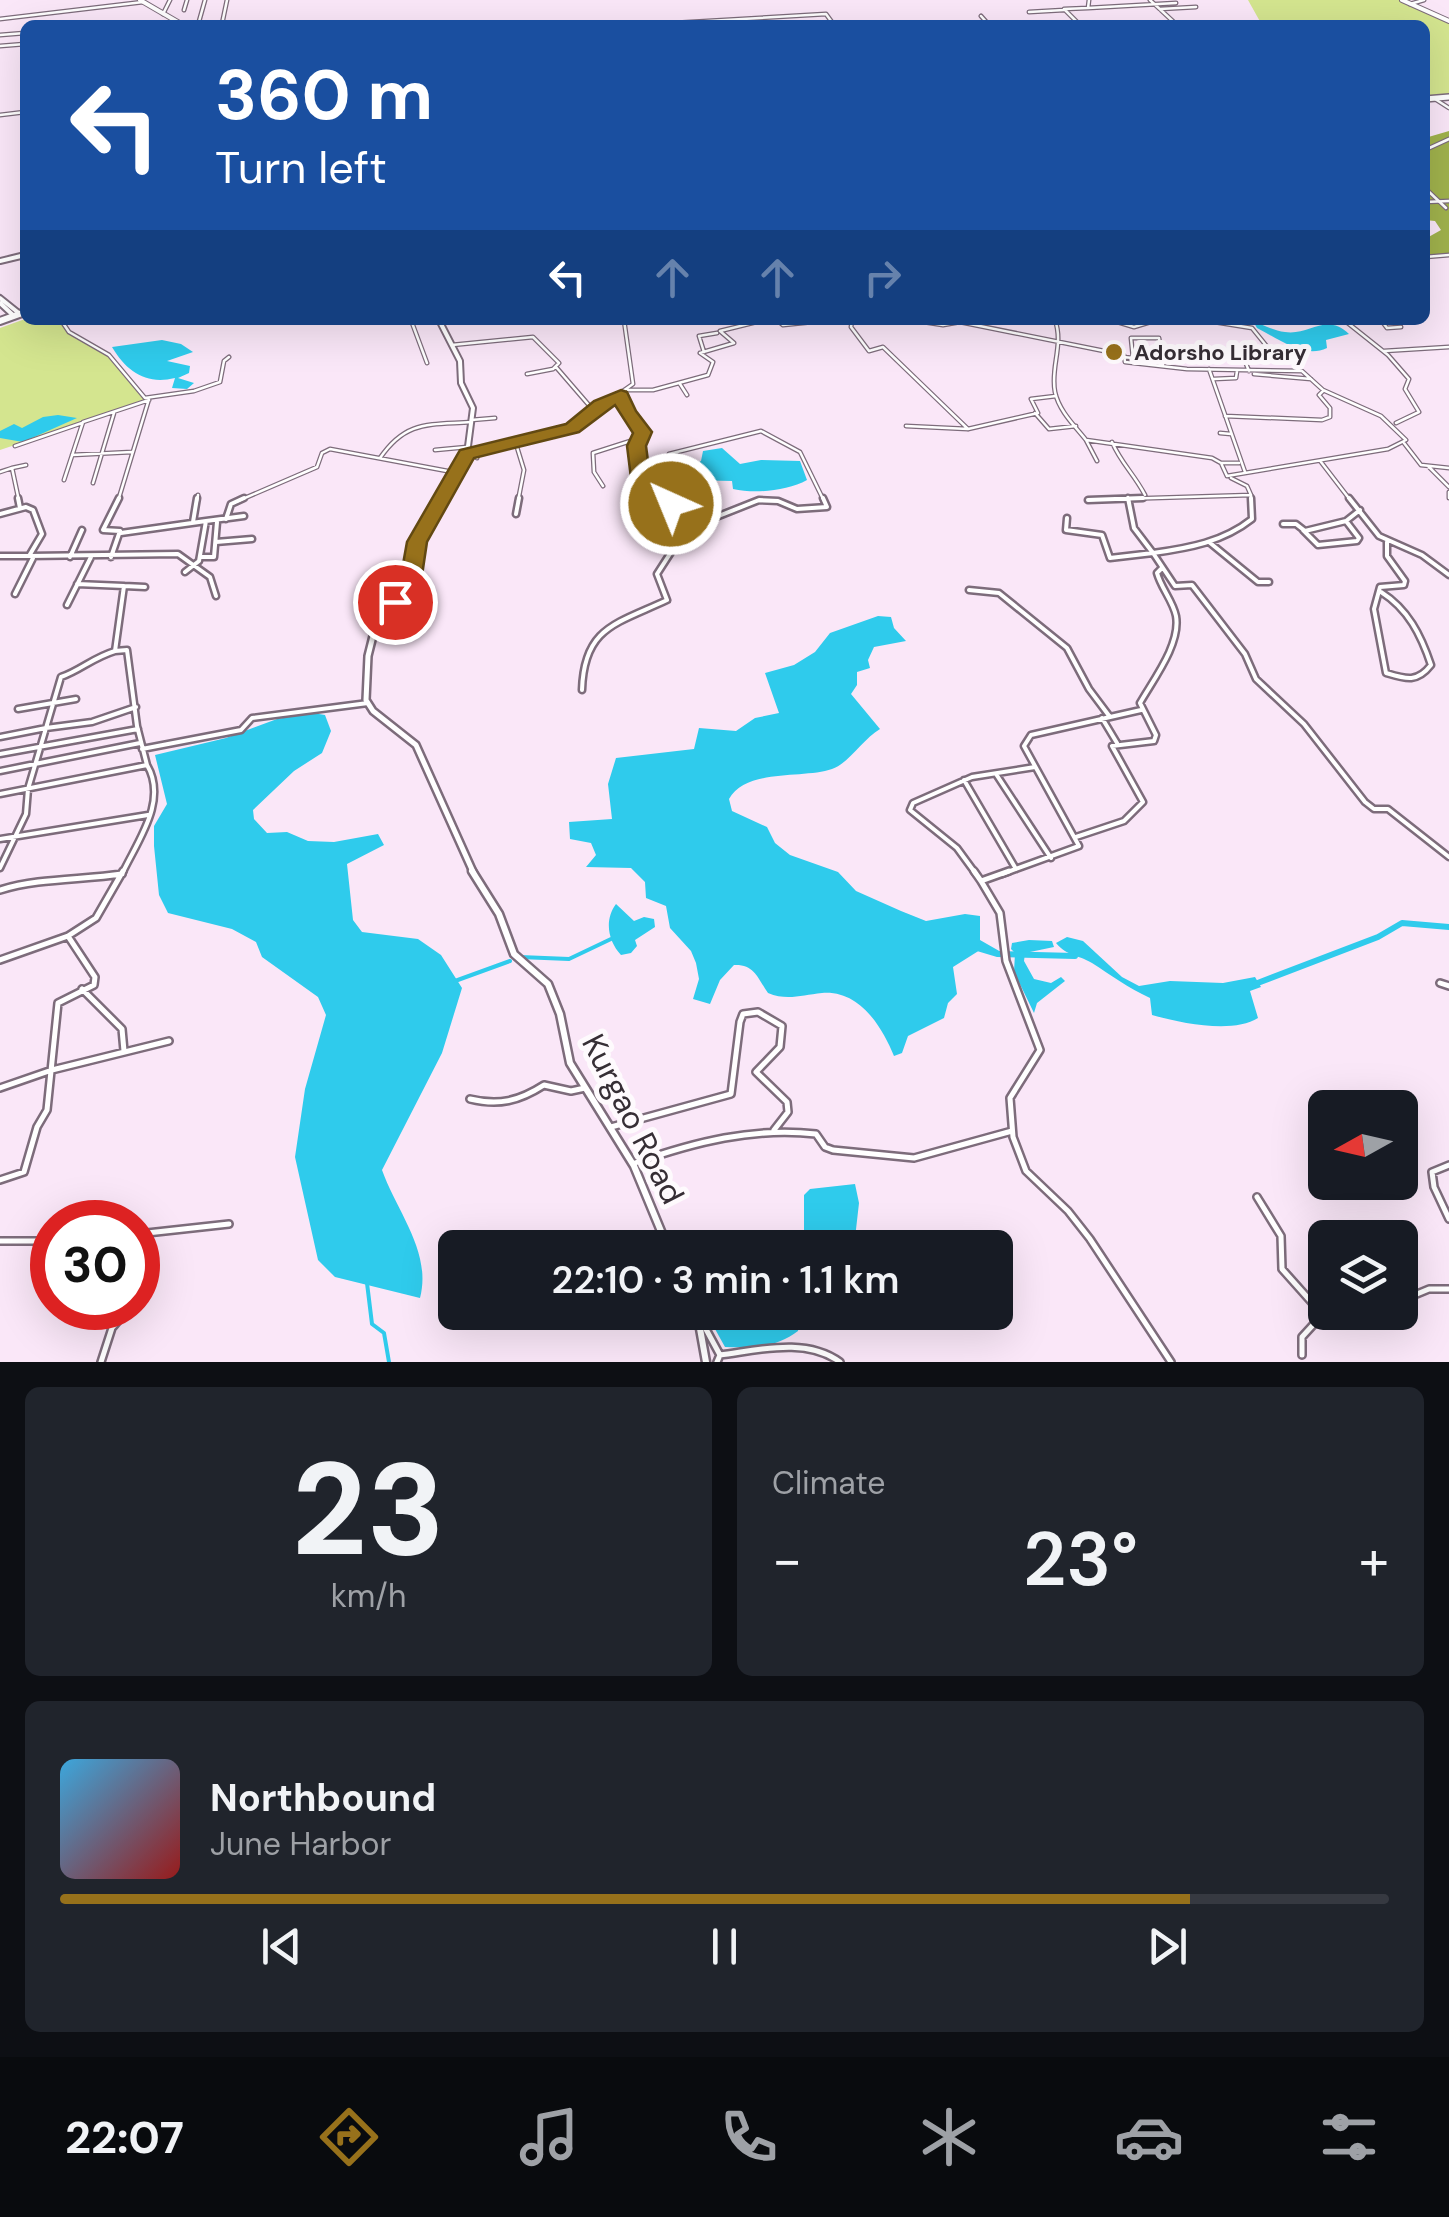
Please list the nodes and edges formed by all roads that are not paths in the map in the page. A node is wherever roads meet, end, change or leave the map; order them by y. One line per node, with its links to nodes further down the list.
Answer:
1 (100, 0): 12 (street)
2 (170, 0): 19 (street)
3 (187, 0): 16 (street)
4 (1089, 0): 14 (street)
5 (1150, 0): 11 (street)
6 (1402, 0): 9 (main road)
7 (1424, 0): 9 (street)
8 (145, 2): 12 (street); 19 (main road)
9 (1414, 2): 22 (main road)
10 (1176, 3): 11 (street)
11 (1155, 4): 14 (street); 15 (street)
12 (106, 7): 23 (street)
13 (1196, 7): 15 (street)
14 (1088, 8): 17 (street)
15 (1160, 9): 30 (street)
16 (184, 10)
17 (1065, 10): 18 (street); 29 (street)
18 (1029, 12)
19 (162, 14): 25 (main road)
20 (1449, 14): 22 (street)
21 (980, 16): 28 (street)
22 (1440, 17): 31 (main road)
23 (0, 18)
24 (757, 18): 26 (street); 27 (street)
25 (173, 20)
26 (732, 20)
27 (830, 20)
28 (984, 20)
29 (1075, 20)
30 (1172, 20)
31 (1449, 21)
32 (1430, 192): 33 (street)
33 (1440, 201): 34 (street); 35 (street); 36 (street)
34 (1449, 201)
35 (1430, 202)
36 (1446, 208)
37 (64, 325): 76 (street)
38 (413, 325): 62 (street)
39 (442, 325): 56 (street)
40 (624, 325): 71 (street)
41 (746, 325): 53 (street)
42 (851, 325): 87 (street)
43 (975, 325): 55 (street)
44 (1058, 325): 55 (street)
45 (1127, 325): 50 (street)
46 (1141, 325): 50 (street)
47 (1233, 325): 52 (street)
48 (1350, 325): 58 (street)
49 (1385, 325): 51 (street)
50 (1134, 327): 54 (street)
51 (1401, 327)
52 (1252, 328): 67 (street)
53 (720, 332): 59 (street); 59 (street)
54 (1146, 337): 60 (street); 63 (street)
55 (1059, 342): 60 (street); 75 (street)
56 (452, 345): 64 (street); 82 (street)
57 (1449, 347): 58 (street)
58 (1384, 351): 84 (street)
59 (704, 352): 70 (street)
60 (1124, 357): 63 (street)
61 (229, 358): 76 (street)
62 (427, 362)
63 (1163, 366): 65 (street)
64 (556, 367): 68 (street); 77 (street)
65 (1210, 369): 66 (street); 69 (street)
66 (1237, 370): 67 (street); 69 (street)
67 (1251, 372): 72 (street)
68 (527, 374)
69 (1214, 379): 80 (street)
70 (680, 384): 71 (street); 73 (street)
71 (628, 390): 74 (street)
72 (1323, 391): 80 (street); 84 (street)
73 (686, 395)
74 (621, 396): 77 (street); 91 (street)
75 (1056, 396): 79 (street); 86 (street)
76 (149, 400): 78 (street); 98 (street)
77 (594, 411): 94 (street)
78 (114, 413): 83 (street); 99 (street)
79 (1035, 413): 86 (street); 87 (street)
80 (1225, 416): 89 (street)
81 (494, 418): 82 (street)
82 (471, 421): 97 (street); 101 (street)
83 (83, 422): 95 (street); 100 (street)
84 (1396, 423): 93 (street)
85 (906, 426): 87 (street)
86 (1076, 426): 90 (street)
87 (968, 429)
88 (1220, 433): 89 (street)
89 (1231, 434): 106 (street)
90 (1086, 440): 92 (street); 103 (street)
91 (637, 442): 112 (street); 118 (street)
92 (1112, 442): 105 (street); 123 (street)
93 (1404, 443): 104 (street); 108 (street)
94 (516, 444): 97 (street); 129 (street)
95 (15, 446)
96 (435, 450): 97 (street)
97 (467, 450): 102 (street); 113 (street)
98 (132, 452): 99 (street); 140 (street)
99 (102, 454): 100 (street); 117 (street)
100 (72, 455): 116 (street)
101 (380, 458): 113 (street); 133 (street)
102 (477, 458)
103 (1096, 461)
104 (1321, 462): 114 (street); 126 (street)
105 (1221, 463): 106 (street); 115 (street)
106 (1239, 463): 114 (street)
107 (26, 464): 109 (street)
108 (1428, 466): 110 (street); 119 (street)
109 (12, 468): 111 (street); 125 (street)
110 (1449, 468)
111 (0, 472)
112 (638, 472): 127 (street); 127 (street)
113 (458, 473): 168 (street)
114 (1246, 474): 115 (street)
115 (1227, 476): 121 (street)
116 (64, 480)
117 (93, 484)
118 (602, 486)
119 (1449, 492)
120 (198, 495): 136 (street)
121 (1251, 495): 123 (street); 143 (street)
122 (1128, 497): 123 (street); 124 (street); 145 (street)
123 (1146, 498)
124 (1088, 500)
125 (20, 508): 128 (street); 146 (street)
126 (1360, 510): 134 (street); 144 (street)
127 (680, 512): 166 (street)
128 (0, 514)
129 (516, 514)
130 (244, 516): 133 (street)
131 (1066, 518): 145 (street)
132 (218, 520): 133 (street); 135 (street); 142 (street)
133 (226, 520)
134 (1346, 520): 139 (street); 139 (street)
135 (206, 521): 136 (street); 147 (street)
136 (193, 522): 140 (street)
137 (1282, 524): 139 (street)
138 (82, 530): 149 (street)
139 (1303, 530)
140 (120, 533): 151 (street)
141 (252, 539): 142 (street)
142 (216, 542): 147 (street)
143 (1209, 542): 145 (street); 156 (street)
144 (1387, 542): 155 (street); 161 (street)
145 (1153, 553): 153 (street)
146 (32, 556): 148 (street); 149 (street); 162 (street)
147 (200, 556): 152 (street)
148 (1, 557)
149 (70, 557): 150 (street)
150 (91, 557): 151 (street); 157 (street)
151 (111, 557): 152 (street)
152 (195, 567): 154 (street); 163 (street)
153 (1164, 567): 172 (street); 196 (street)
154 (185, 572)
155 (1449, 575)
156 (1269, 582)
157 (77, 584): 158 (street); 164 (street)
158 (124, 586): 159 (street); 165 (street)
159 (146, 587)
160 (970, 590): 173 (street)
161 (1381, 592): 161 (street)
162 (16, 594)
163 (216, 596)
164 (67, 605)
165 (116, 650): 169 (street); 170 (street)
166 (582, 690)
167 (76, 699): 169 (street)
168 (368, 702): 182 (street); 212 (street, Kurgao Road)
169 (56, 704): 171 (street); 176 (street)
170 (136, 708): 174 (street); 177 (street)
171 (18, 709)
172 (1140, 710): 173 (street); 180 (street)
173 (1110, 717): 175 (street)
174 (105, 718): 176 (street); 178 (street)
175 (1102, 718): 180 (street); 186 (street)
176 (46, 728): 179 (street); 181 (street)
177 (138, 729): 178 (street); 182 (street)
178 (104, 734): 181 (street)
179 (0, 736)
180 (1117, 743): 193 (street)
181 (40, 746): 183 (street); 184 (street)
182 (141, 746): 184 (street); 185 (street)
183 (0, 754)
184 (35, 764): 187 (street); 190 (street)
185 (147, 766): 190 (street); 192 (street)
186 (1035, 767): 188 (street); 193 (street)
187 (0, 771)
188 (995, 773): 189 (street); 197 (street)
189 (964, 780): 199 (street); 201 (street)
190 (28, 789): 191 (street); 194 (street)
191 (0, 794)
192 (148, 815): 194 (street); 200 (street)
193 (1076, 836): 197 (street)
194 (16, 837): 195 (street); 198 (street)
195 (0, 839)
196 (1449, 857)
197 (1051, 858): 199 (street)
198 (0, 868)
199 (1016, 869): 201 (street)
200 (122, 874): 202 (street); 203 (street)
201 (981, 882): 215 (street)
202 (0, 890)
203 (68, 936): 204 (street); 207 (street)
204 (0, 960)
205 (1440, 983): 206 (street)
206 (1449, 986)
207 (82, 989): 209 (street); 210 (street)
208 (169, 1040): 209 (street)
209 (124, 1051): 210 (street)
210 (52, 1070): 211 (street); 219 (street)
211 (0, 1088)
212 (584, 1088): 213 (street); 214 (street, Kurgao Road)
213 (470, 1098)
214 (611, 1127): 216 (street); 217 (street, Kurgao Road)
215 (1012, 1131): 216 (street); 239 (street)
216 (770, 1133): 217 (street)
217 (633, 1164): 223 (street, Kurgao Road)
218 (1449, 1165): 221 (street)
219 (0, 1180)
220 (1257, 1197): 229 (street)
221 (1449, 1219)
222 (229, 1224): 224 (street)
223 (660, 1230)
224 (160, 1232)
225 (30, 1240): 226 (street)
226 (0, 1241)
227 (1449, 1289): 228 (street)
228 (1418, 1294)
229 (1308, 1295)
230 (111, 1330): 236 (street)
231 (701, 1330): 237 (street)
232 (706, 1330): 235 (street)
233 (1309, 1330): 234 (street)
234 (1302, 1355)
235 (719, 1358): 238 (street)
236 (101, 1362)
237 (706, 1362)
238 (840, 1362)
239 (1171, 1362)

